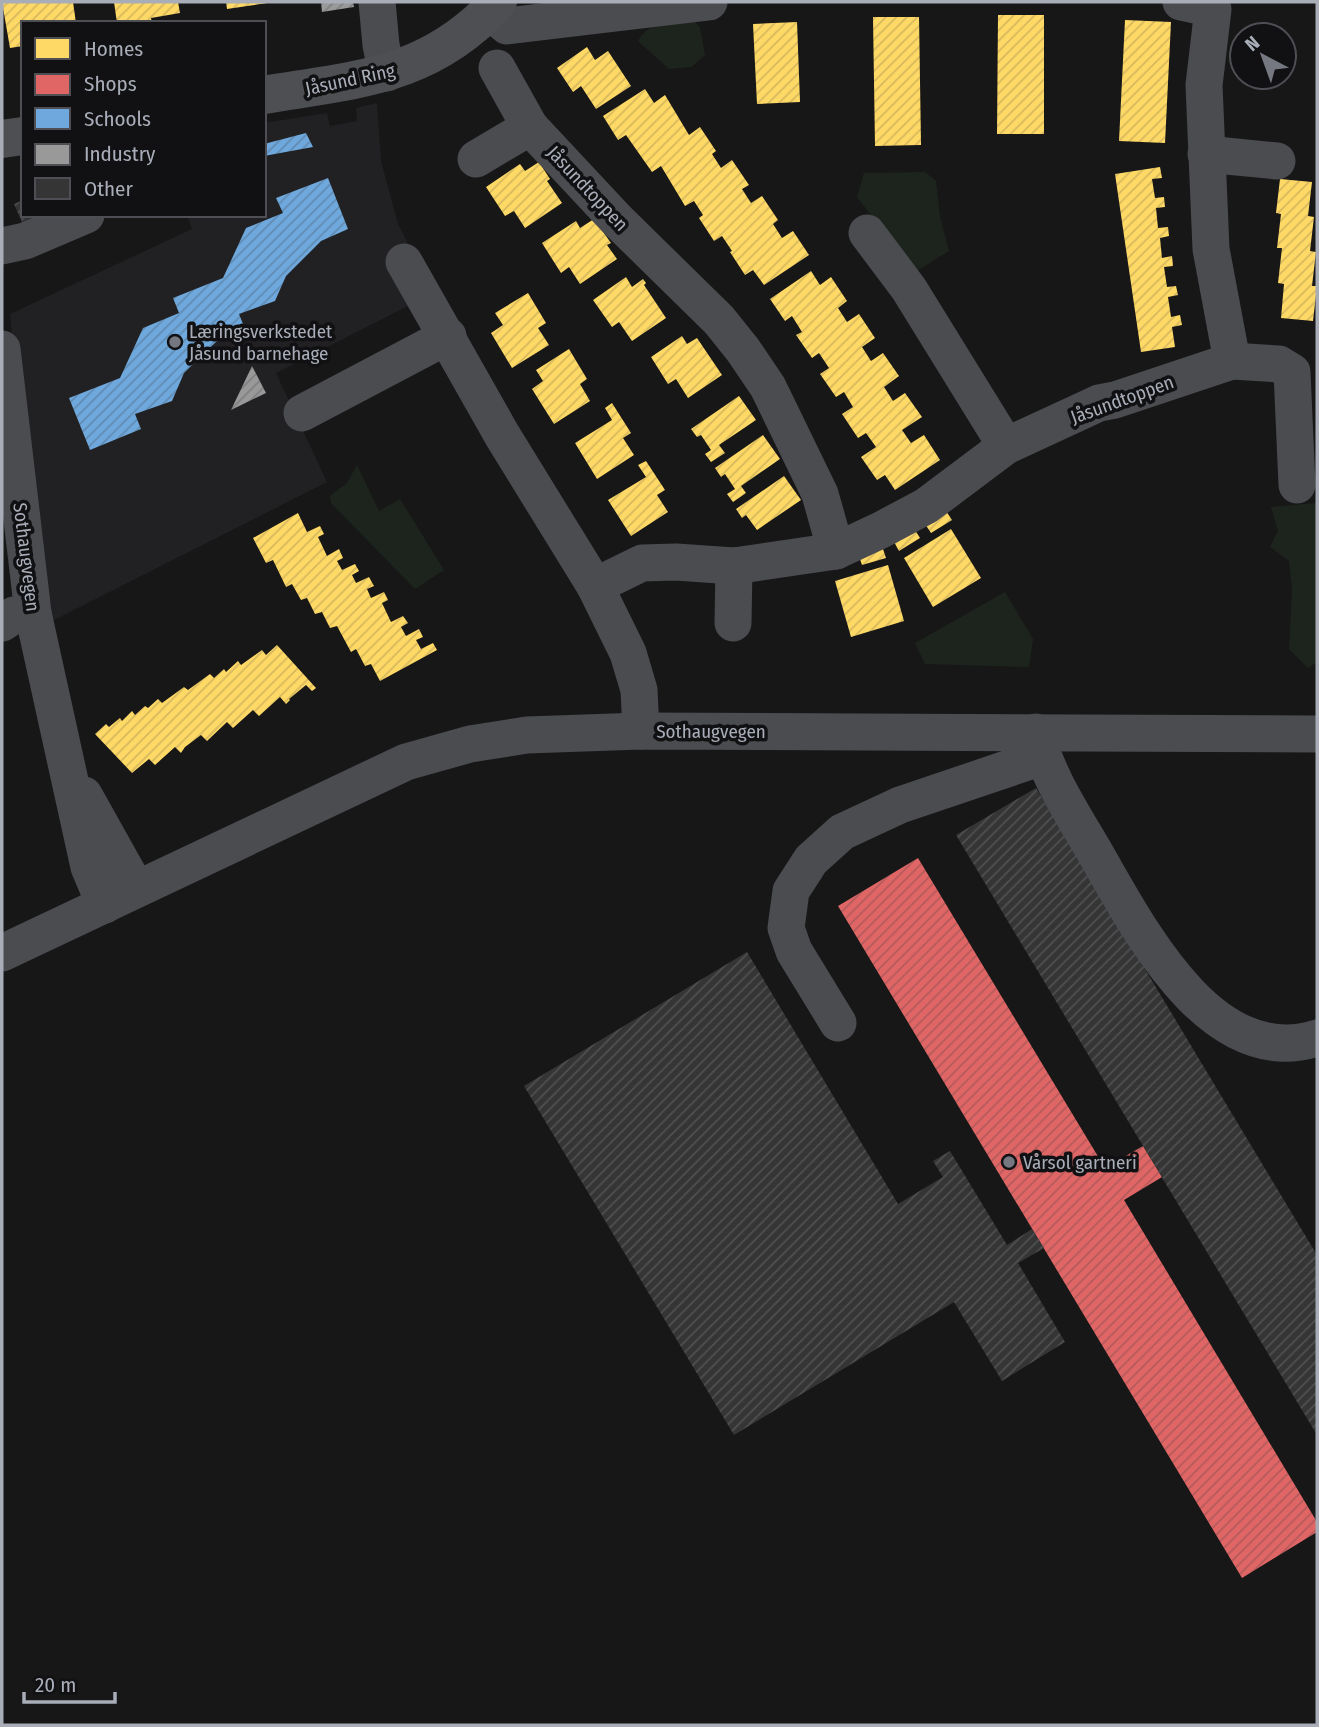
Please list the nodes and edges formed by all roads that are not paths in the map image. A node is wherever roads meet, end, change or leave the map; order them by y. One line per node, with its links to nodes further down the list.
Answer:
1 (377, 2): 6 (street)
2 (709, 2): 4 (street)
3 (1197, 5): 11 (street)
4 (494, 7): 6 (main road, Jåsund Ring)
5 (497, 68): 8 (street, Jåsundtoppen)
6 (387, 72): 7 (main road, Jåsund Ring)
7 (266, 95)
8 (530, 127): 12 (street); 24 (street, Jåsundtoppen)
9 (21, 136): 10 (main road)
10 (2, 139)
11 (1206, 154): 13 (street); 20 (street)
12 (476, 159)
13 (1277, 161)
14 (81, 217): 16 (street)
15 (867, 233): 22 (street)
16 (2, 246)
17 (404, 262): 18 (street)
18 (448, 337): 21 (street); 26 (street)
19 (2, 349): 27 (street, Sothaugvegen)
20 (1232, 361): 22 (street, Jåsundtoppen); 23 (street)
21 (302, 413)
22 (1006, 446): 24 (street, Jåsundtoppen)
23 (1297, 485)
24 (836, 551): 25 (street, Jåsundtoppen)
25 (734, 566): 26 (street, Jåsundtoppen); 28 (street)
26 (594, 586): 29 (street)
27 (18, 618): 32 (street, Sothaugvegen)
28 (733, 623)
29 (641, 731): 31 (street, Sothaugvegen); 32 (street, Sothaugvegen)
30 (1317, 734): 31 (street, Sothaugvegen)
31 (1039, 745): 34 (street); 35 (street)
32 (120, 897): 33 (street, Sothaugvegen)
33 (2, 953)
34 (838, 1023)
35 (1317, 1038)

